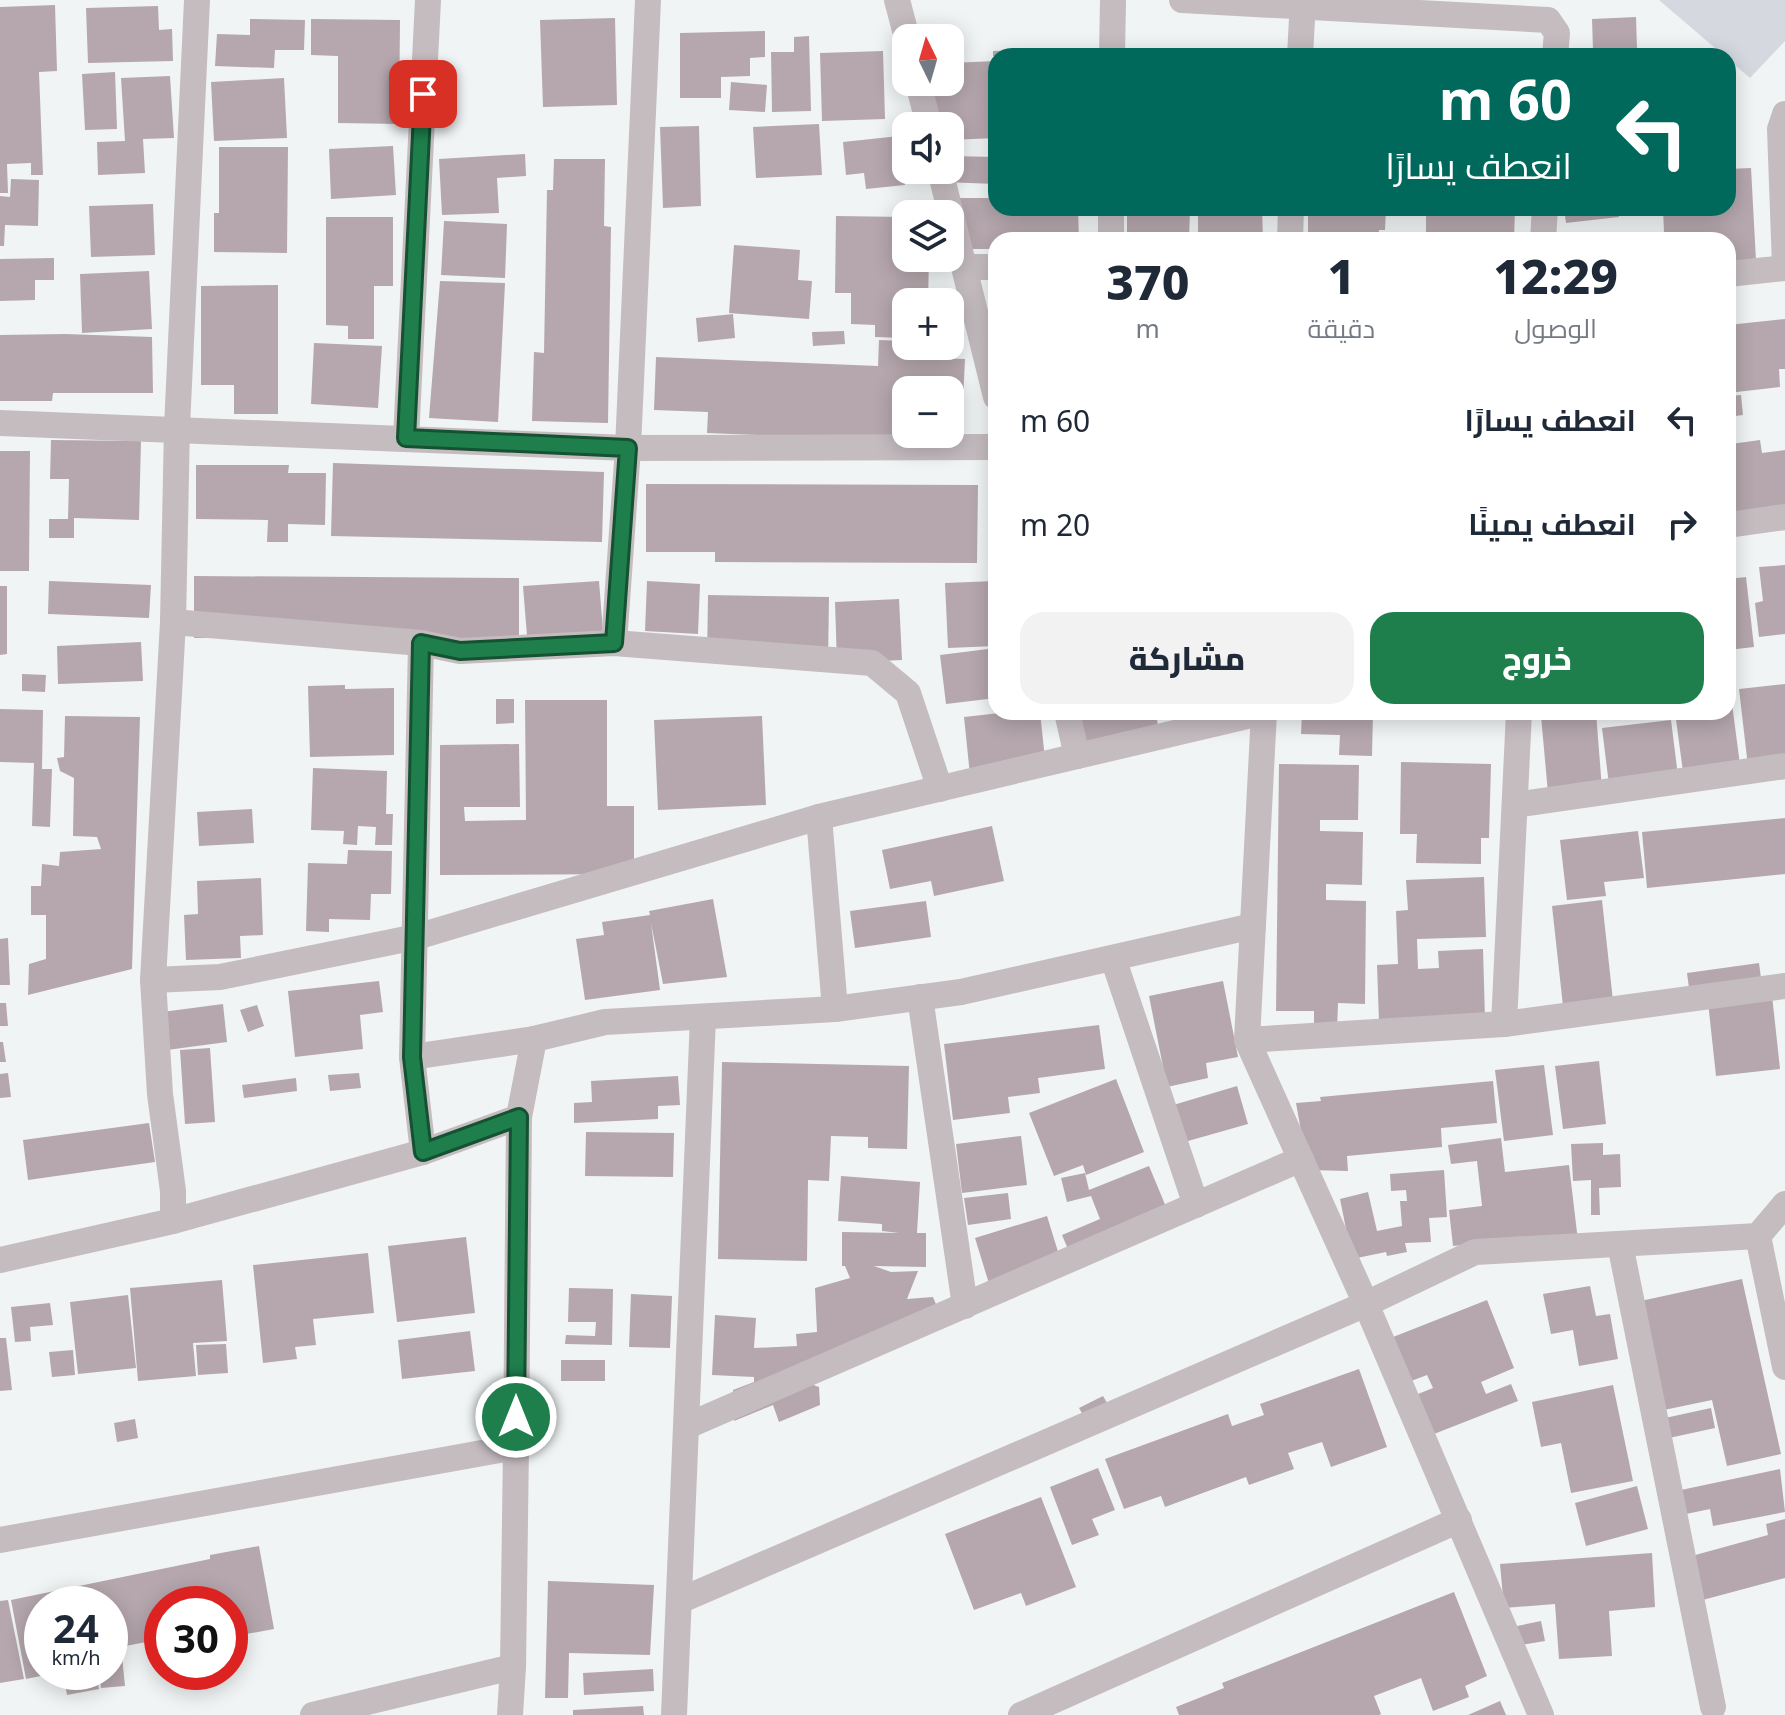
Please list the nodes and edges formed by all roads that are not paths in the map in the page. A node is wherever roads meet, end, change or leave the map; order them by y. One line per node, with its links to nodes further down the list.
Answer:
1 (197, 0): 19 (street)
2 (428, 0): 20 (street)
3 (648, 0): 22 (street)
4 (897, 0): 8 (street)
5 (1113, 0): 9 (street)
6 (1182, 0): 7 (street)
7 (1302, 3): 10 (street); 11 (street)
8 (903, 24)
9 (1112, 48)
10 (1300, 48)
11 (1556, 48)
12 (1785, 114): 15 (street)
13 (964, 267): 14 (street); 17 (street)
14 (988, 267)
15 (1785, 267): 16 (street)
16 (1736, 273)
17 (988, 364)
18 (0, 423): 19 (street)
19 (177, 427): 20 (street); 25 (street)
20 (406, 438): 22 (street)
21 (988, 447): 22 (street)
22 (628, 448): 27 (street)
23 (1785, 517): 24 (street)
24 (1736, 524)
25 (173, 622): 26 (street); 40 (street)
26 (421, 643): 27 (street); 38 (street)
27 (614, 643): 34 (street)
28 (1069, 720): 32 (street)
29 (1230, 720): 32 (street)
30 (1264, 720): 37 (street)
31 (1519, 720): 35 (street)
32 (1077, 756): 34 (street)
33 (1785, 766): 35 (street)
34 (940, 789): 36 (street)
35 (1515, 805): 45 (street)
36 (819, 817): 38 (street); 43 (street)
37 (1253, 926): 39 (street); 47 (street)
38 (416, 937): 40 (street); 48 (street)
39 (1113, 958): 42 (street); 53 (street)
40 (153, 980): 54 (street)
41 (1785, 986): 45 (street)
42 (920, 997): 43 (street); 59 (street)
43 (835, 1009): 44 (street)
44 (703, 1017): 46 (street); 61 (street)
45 (1504, 1024): 47 (street)
46 (534, 1039): 48 (street); 49 (street)
47 (1247, 1040): 51 (street)
48 (412, 1057): 50 (street)
49 (519, 1117): 50 (street); 62 (street)
50 (423, 1152): 54 (street)
51 (1301, 1159): 53 (street); 58 (street)
52 (1785, 1204): 55 (street)
53 (1196, 1205): 59 (street)
54 (173, 1221): 57 (street)
55 (1758, 1236): 56 (street); 60 (street)
56 (1620, 1244): 58 (street); 67 (street)
57 (0, 1260)
58 (1366, 1304): 63 (street); 65 (street)
59 (965, 1306): 61 (street)
60 (1785, 1367)
61 (687, 1426): 65 (street)
62 (516, 1447): 64 (street); 66 (street)
63 (1459, 1520): 71 (street); 72 (street)
64 (0, 1540)
65 (679, 1601): 70 (street)
66 (513, 1667): 68 (street); 69 (street)
67 (1713, 1707)
68 (313, 1715)
69 (510, 1715)
70 (674, 1715)
71 (1021, 1715)
72 (1541, 1715)

